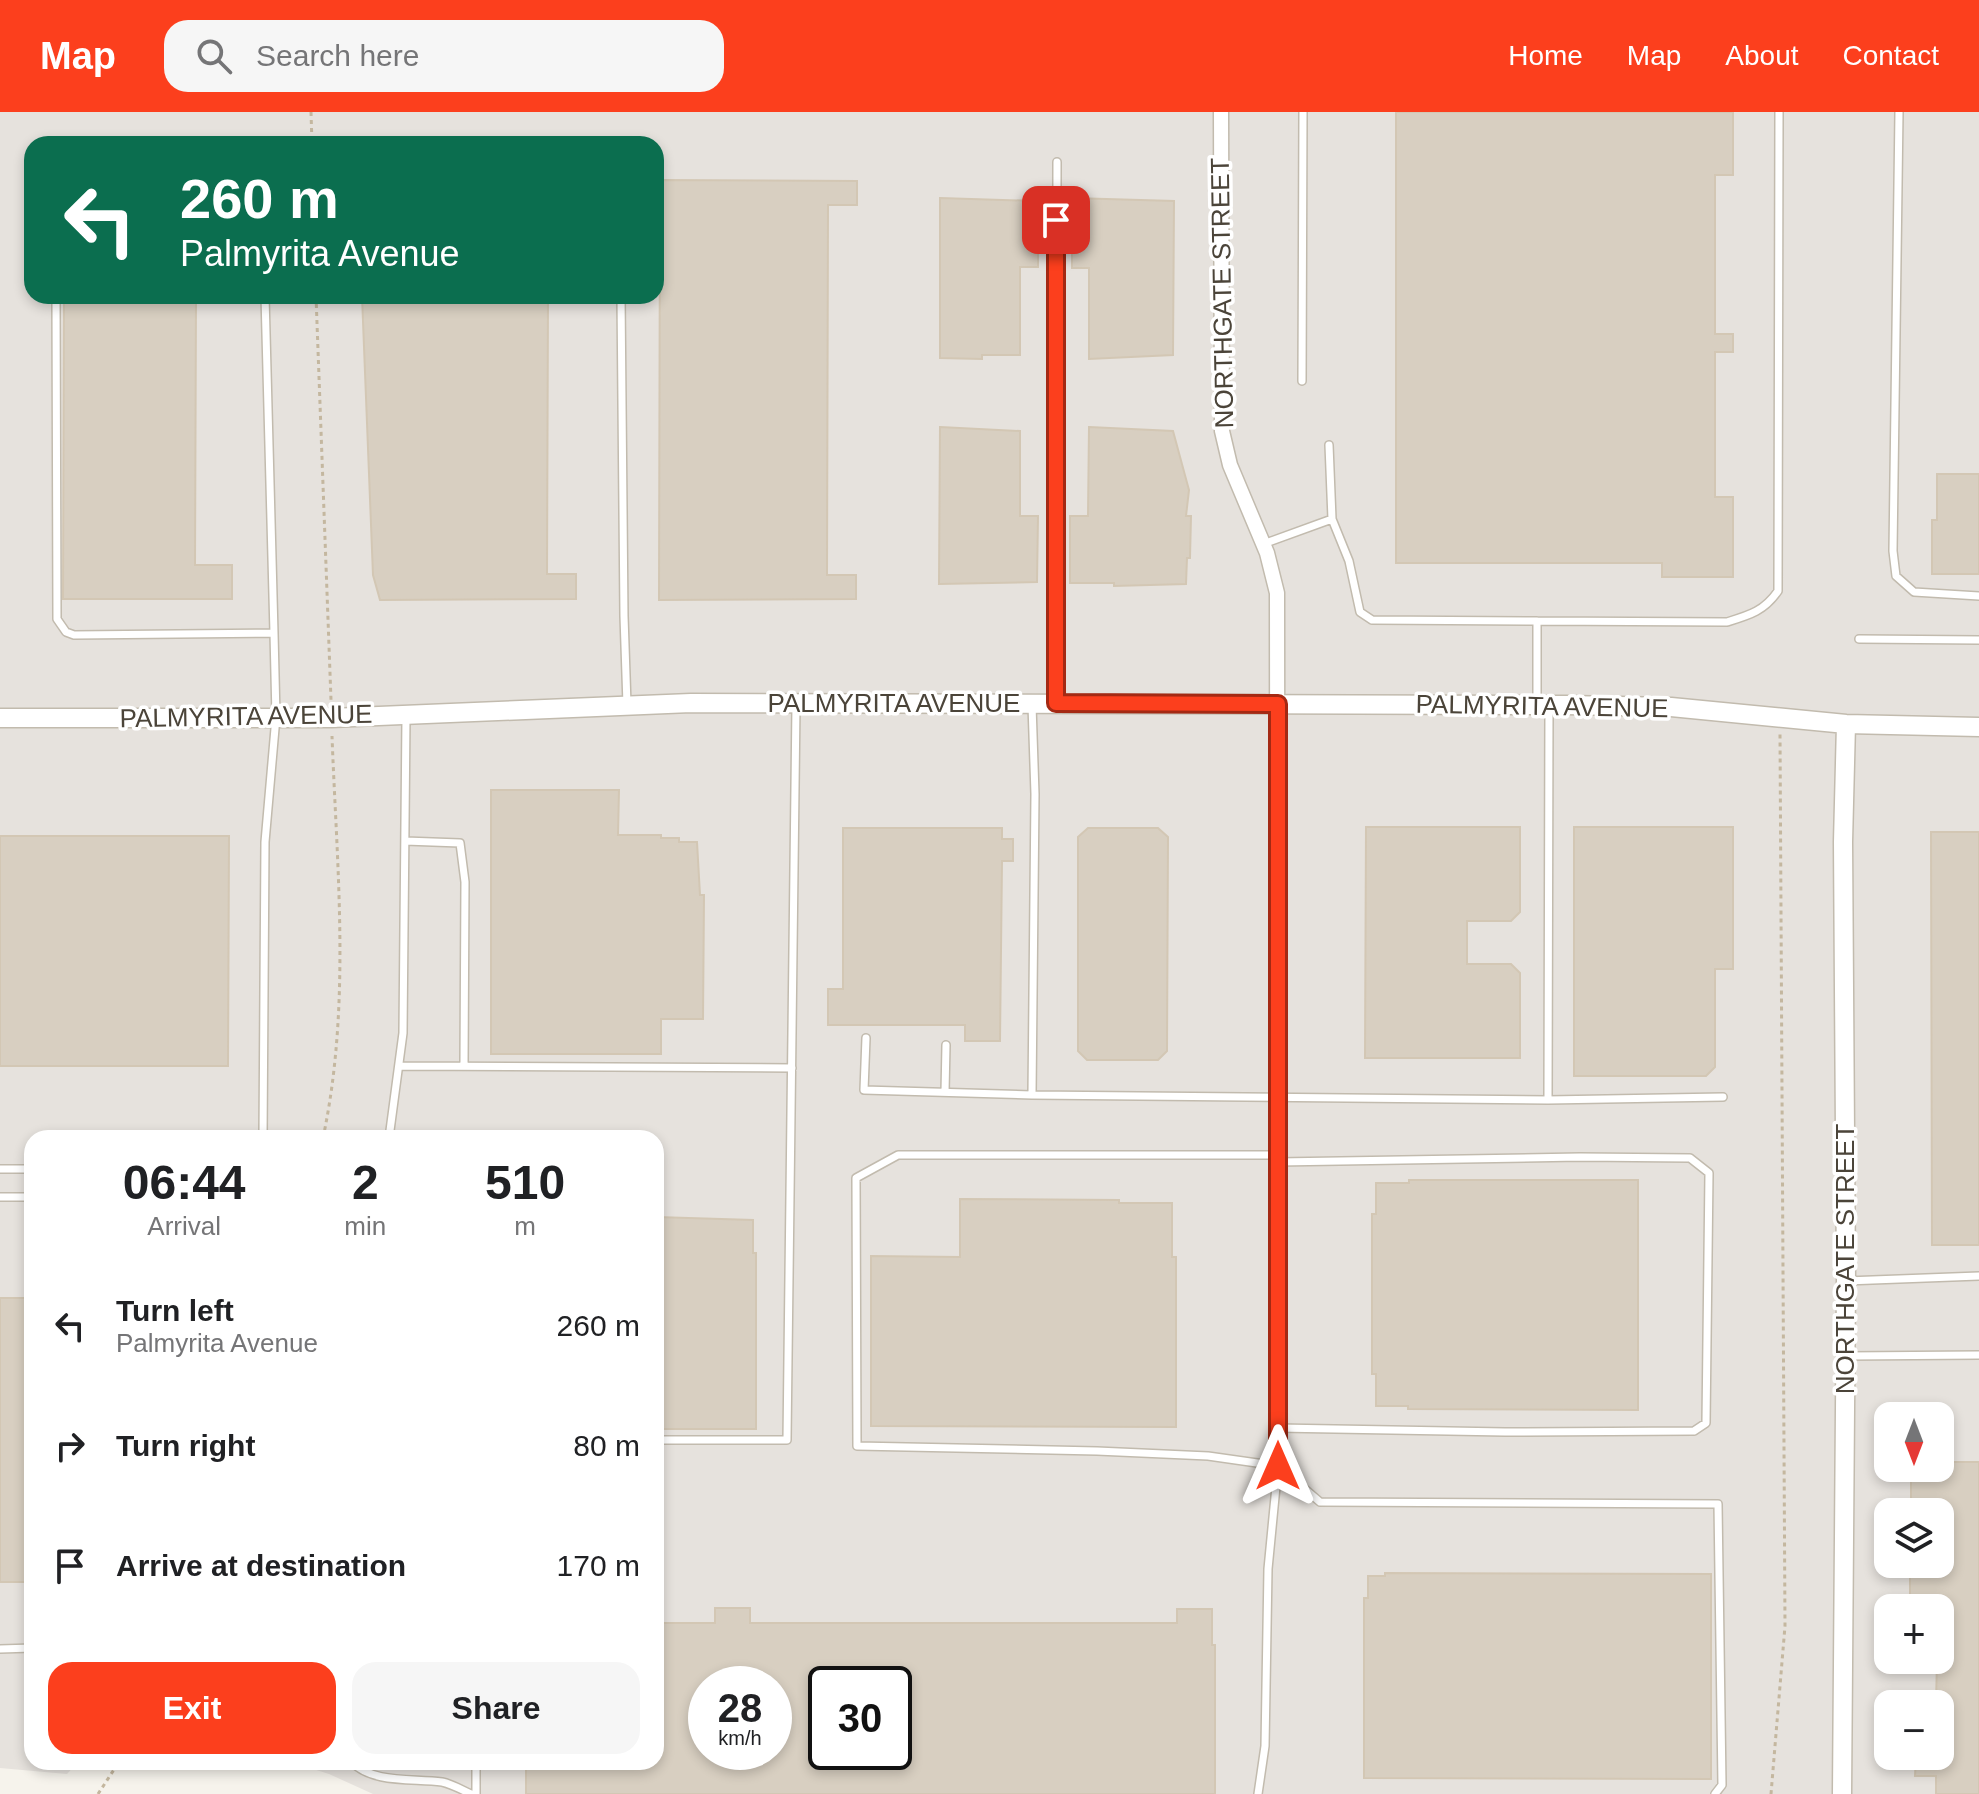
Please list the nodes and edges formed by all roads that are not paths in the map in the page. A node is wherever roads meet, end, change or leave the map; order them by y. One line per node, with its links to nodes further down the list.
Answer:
1 (1221, 112): 12 (street, NORTHGATE STREET)
2 (1303, 112): 9 (lane)
3 (1779, 112): 14 (lane)
4 (1899, 112): 13 (lane)
5 (1057, 162): 20 (lane)
6 (56, 304): 15 (lane)
7 (265, 304): 15 (lane)
8 (621, 304): 22 (lane)
9 (1302, 381)
10 (1329, 445): 11 (lane)
11 (1332, 519): 12 (lane); 14 (lane)
12 (1263, 544): 21 (street, NORTHGATE STREET)
13 (1979, 596)
14 (1537, 621): 23 (lane)
15 (274, 633): 25 (lane)
16 (1859, 639): 17 (lane)
17 (1979, 640)
18 (796, 703): 19 (street, PALMYRITA AVENUE); 22 (street, PALMYRITA AVENUE); 34 (lane)
19 (1032, 703): 20 (street, PALMYRITA AVENUE); 36 (lane)
20 (1056, 703): 21 (street, PALMYRITA AVENUE)
21 (1278, 704): 23 (street, PALMYRITA AVENUE); 38 (street, NORTHGATE STREET)
22 (627, 705): 24 (street, PALMYRITA AVENUE)
23 (1543, 705): 27 (street, PALMYRITA AVENUE); 39 (lane)
24 (406, 714): 25 (street, PALMYRITA AVENUE); 29 (lane)
25 (276, 717): 26 (street, PALMYRITA AVENUE); 40 (lane)
26 (0, 718)
27 (1846, 724): 28 (street, PALMYRITA AVENUE); 48 (street, NORTHGATE STREET)
28 (1979, 727)
29 (405, 841): 32 (lane); 33 (lane)
30 (866, 1038): 35 (lane)
31 (946, 1045): 35 (lane)
32 (399, 1066): 33 (lane); 41 (lane)
33 (464, 1066): 34 (lane)
34 (792, 1068): 52 (lane)
35 (945, 1092): 36 (lane)
36 (1032, 1095): 38 (lane)
37 (1723, 1097): 39 (lane)
38 (1278, 1098): 39 (lane); 42 (street, NORTHGATE STREET)
39 (1548, 1100)
40 (263, 1130)
41 (390, 1130)
42 (1278, 1158): 51 (street, NORTHGATE STREET); 51 (lane); 53 (lane)
43 (0, 1169): 44 (lane)
44 (24, 1169)
45 (0, 1197): 46 (lane)
46 (24, 1197)
47 (1979, 1276): 48 (lane)
48 (1846, 1281): 50 (street, NORTHGATE STREET)
49 (1979, 1355): 50 (lane)
50 (1845, 1356): 61 (street, NORTHGATE STREET)
51 (1278, 1428): 53 (street, NORTHGATE STREET)
52 (664, 1440)
53 (1278, 1466): 59 (lane); 60 (lane)
54 (24, 1648): 55 (lane)
55 (0, 1649)
56 (360, 1770): 58 (lane)
57 (475, 1770): 58 (lane)
58 (473, 1794)
59 (1258, 1794)
60 (1715, 1794)
61 (1842, 1794)

